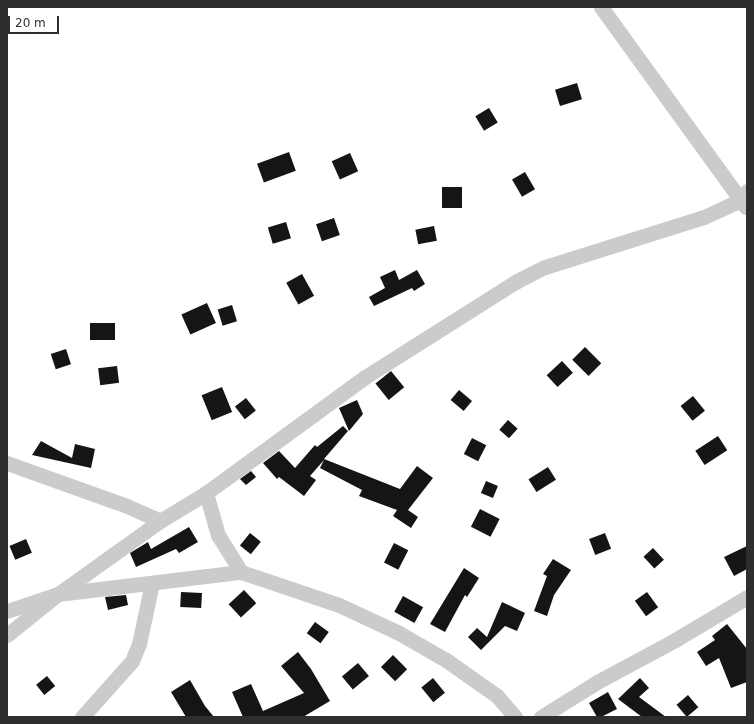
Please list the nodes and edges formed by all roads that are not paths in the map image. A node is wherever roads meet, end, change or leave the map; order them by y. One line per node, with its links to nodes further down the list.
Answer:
1 (601, 7): 2 (street)
2 (745, 200): 4 (street)
3 (7, 463): 5 (street)
4 (206, 493): 5 (street); 6 (street)
5 (160, 521): 8 (street)
6 (241, 572): 7 (street); 13 (street)
7 (152, 584): 8 (street); 12 (street)
8 (58, 594): 10 (street); 11 (street)
9 (747, 597): 14 (street)
10 (7, 611)
11 (7, 635)
12 (82, 717)
13 (516, 717)
14 (542, 717)

